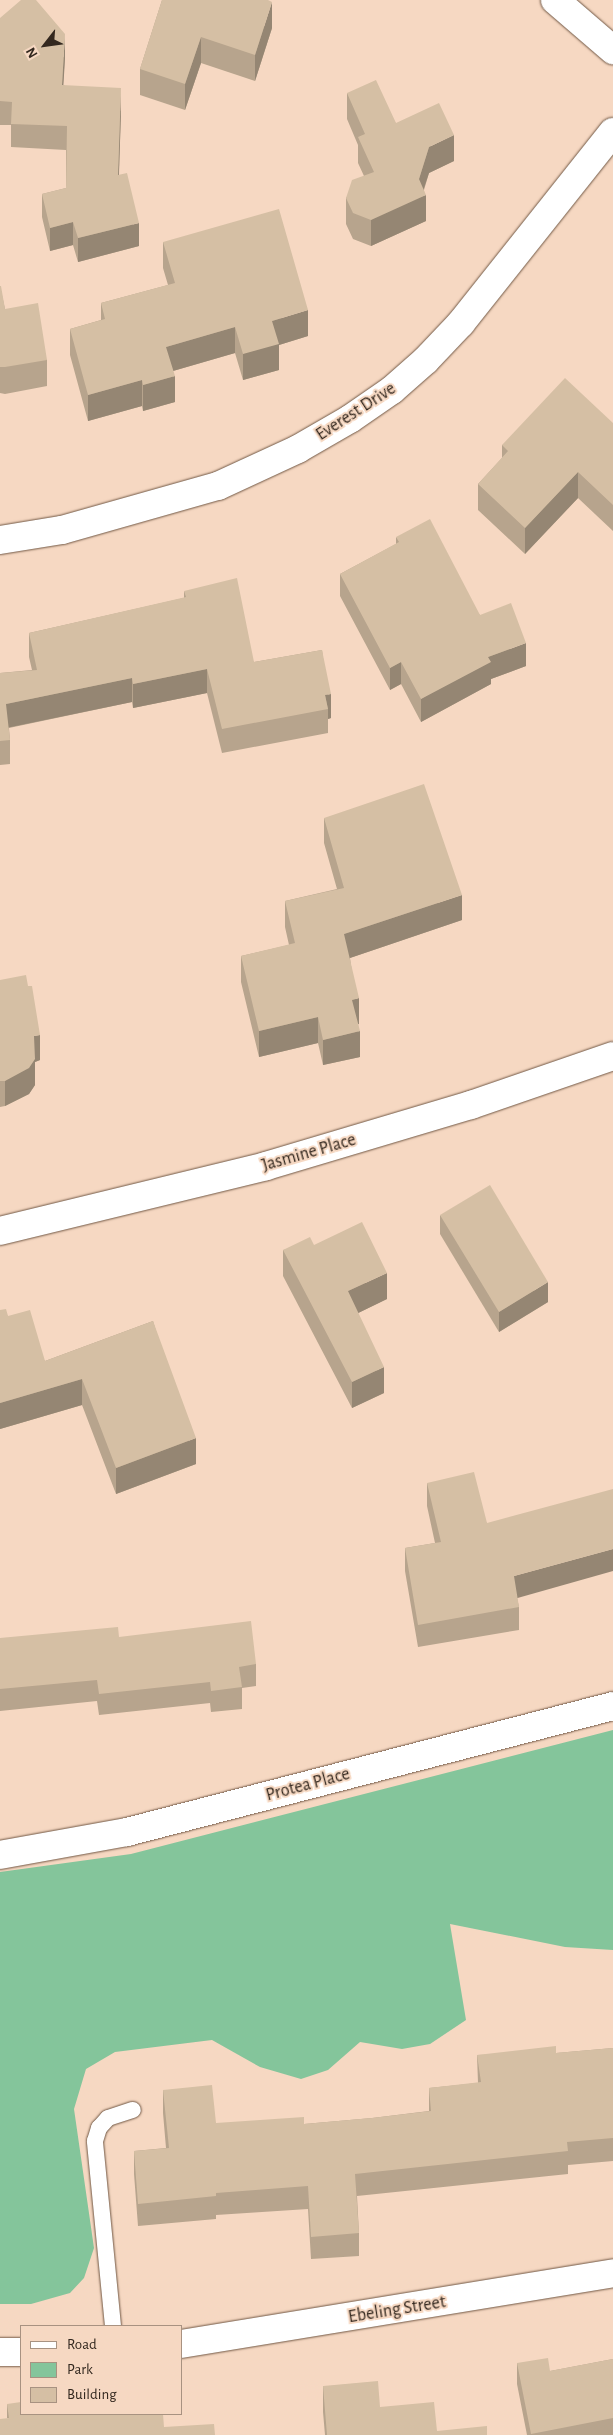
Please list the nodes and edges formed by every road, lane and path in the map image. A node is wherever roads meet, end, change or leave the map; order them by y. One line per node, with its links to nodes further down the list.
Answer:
1 (555, 0): 2 (street)
2 (613, 50)
3 (613, 132): 4 (street, Everest Drive)
4 (0, 540)
5 (613, 1056): 6 (street, Jasmine Place)
6 (0, 1231)
7 (613, 1706): 8 (street, Protea Place)
8 (0, 1855)
9 (133, 2110): 11 (lane)
10 (613, 2273): 12 (street, Ebeling Street)
11 (114, 2325)
12 (182, 2344)
13 (0, 2352): 14 (street)
14 (20, 2352)

